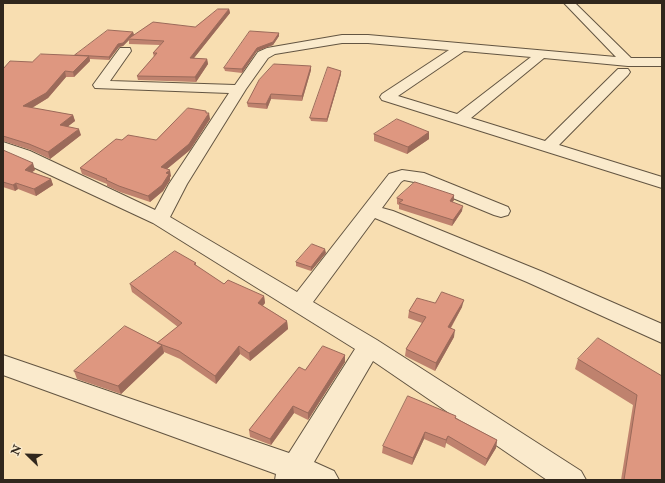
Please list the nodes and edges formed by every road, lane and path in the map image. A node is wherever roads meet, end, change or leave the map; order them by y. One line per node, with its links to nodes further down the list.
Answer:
1 (569, 3): 6 (street)
2 (462, 47): 6 (street); 7 (street); 8 (street)
3 (125, 50): 7 (street)
4 (539, 57): 8 (street)
5 (662, 62): 6 (street)
6 (626, 67): 10 (street)
7 (239, 89): 15 (street)
8 (459, 120): 10 (street)
9 (3, 147): 15 (street)
10 (548, 147): 12 (street)
11 (662, 166): 12 (street)
12 (657, 182)
13 (369, 211): 14 (street); 16 (street); 17 (street)
14 (501, 211)
15 (160, 219): 16 (street)
16 (300, 303): 18 (street)
17 (662, 334)
18 (369, 346): 20 (street); 22 (street)
19 (3, 365): 20 (street)
20 (292, 474): 21 (street)
21 (324, 480)
22 (570, 480)

